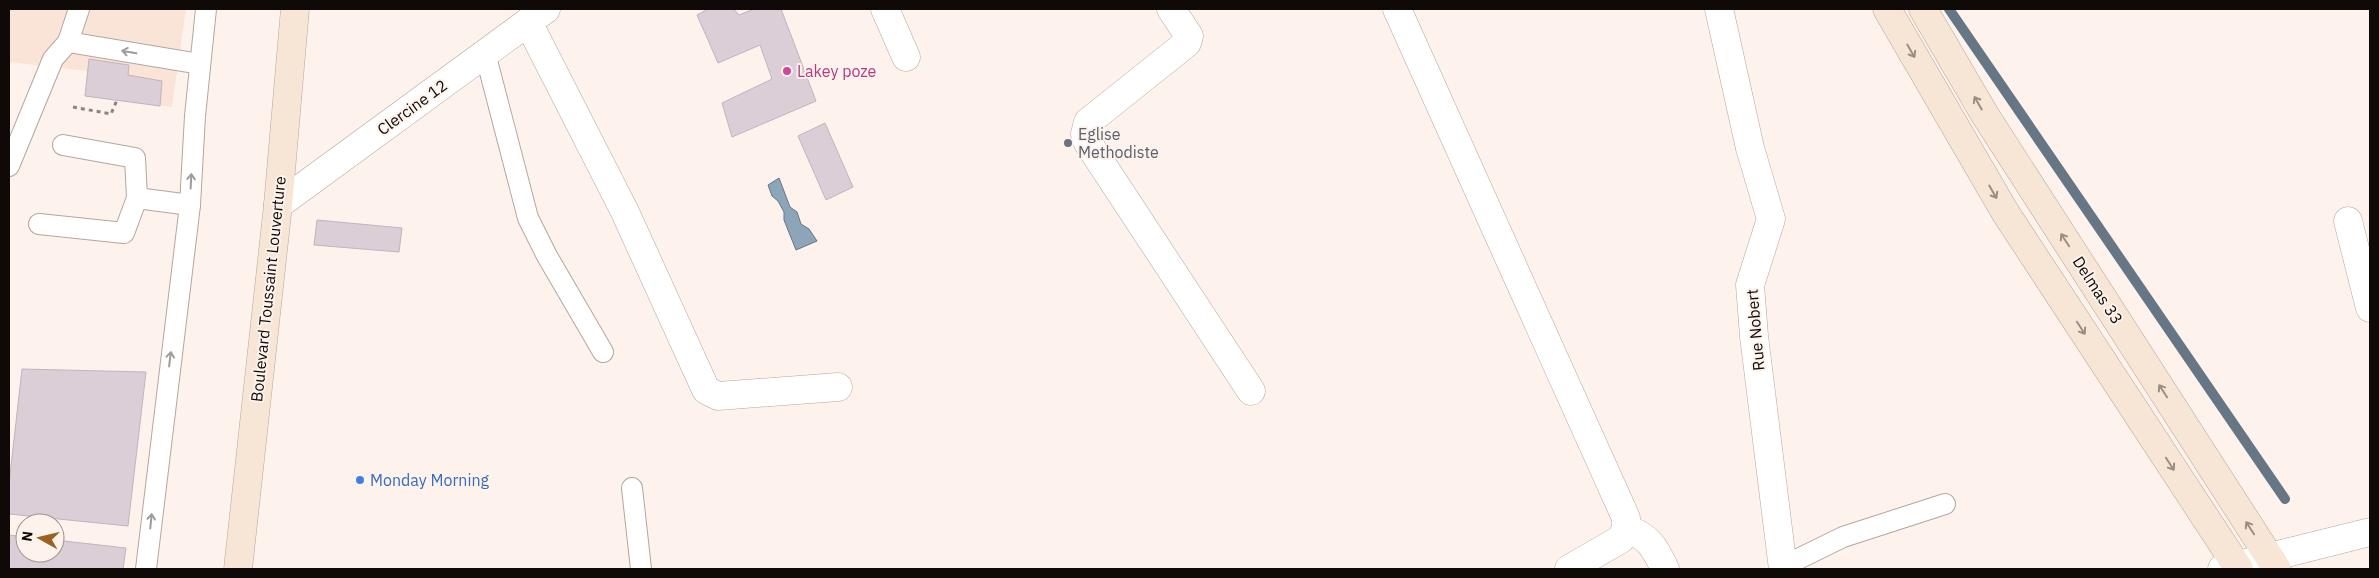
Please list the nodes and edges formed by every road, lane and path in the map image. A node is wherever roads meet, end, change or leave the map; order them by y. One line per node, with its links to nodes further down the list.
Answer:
1 (79, 9): 11 (lane)
2 (206, 9): 14 (lane)
3 (295, 9): 22 (main road, Boulevard Toussaint Louverture)
4 (885, 9): 13 (street)
5 (1171, 9): 28 (street)
6 (1397, 9): 31 (street)
7 (1719, 9): 34 (street, Rue Nobert)
8 (1887, 9): 35 (main road, one-way to 35)
9 (1923, 9): 33 (main road, Delmas 33, one-way to 9)
10 (537, 15): 12 (street, Clercine 12); 27 (street)
11 (68, 42): 14 (lane, one-way to 11); 17 (lane)
12 (484, 53): 22 (street, Clercine 12); 26 (lane)
13 (906, 57)
14 (200, 64): 21 (lane, one-way to 14)
15 (117, 100): 16 (path)
16 (73, 107)
17 (15, 132): 19 (lane)
18 (63, 145): 20 (lane)
19 (9, 166)
20 (138, 198): 21 (lane); 24 (lane)
21 (190, 205): 36 (lane, one-way to 21)
22 (278, 205): 37 (main road, Boulevard Toussaint Louverture)
23 (2348, 222): 25 (street)
24 (39, 224)
25 (2370, 308)
26 (603, 352)
27 (838, 387)
28 (1251, 390)
29 (632, 488): 38 (lane)
30 (1945, 504): 34 (lane)
31 (1626, 528): 39 (street); 40 (street)
32 (2370, 532): 33 (street)
33 (2273, 563): 35 (street)
34 (1782, 568)
35 (2233, 568)
36 (146, 569)
37 (238, 569)
38 (641, 569)
39 (1569, 569)
40 (1665, 569)

